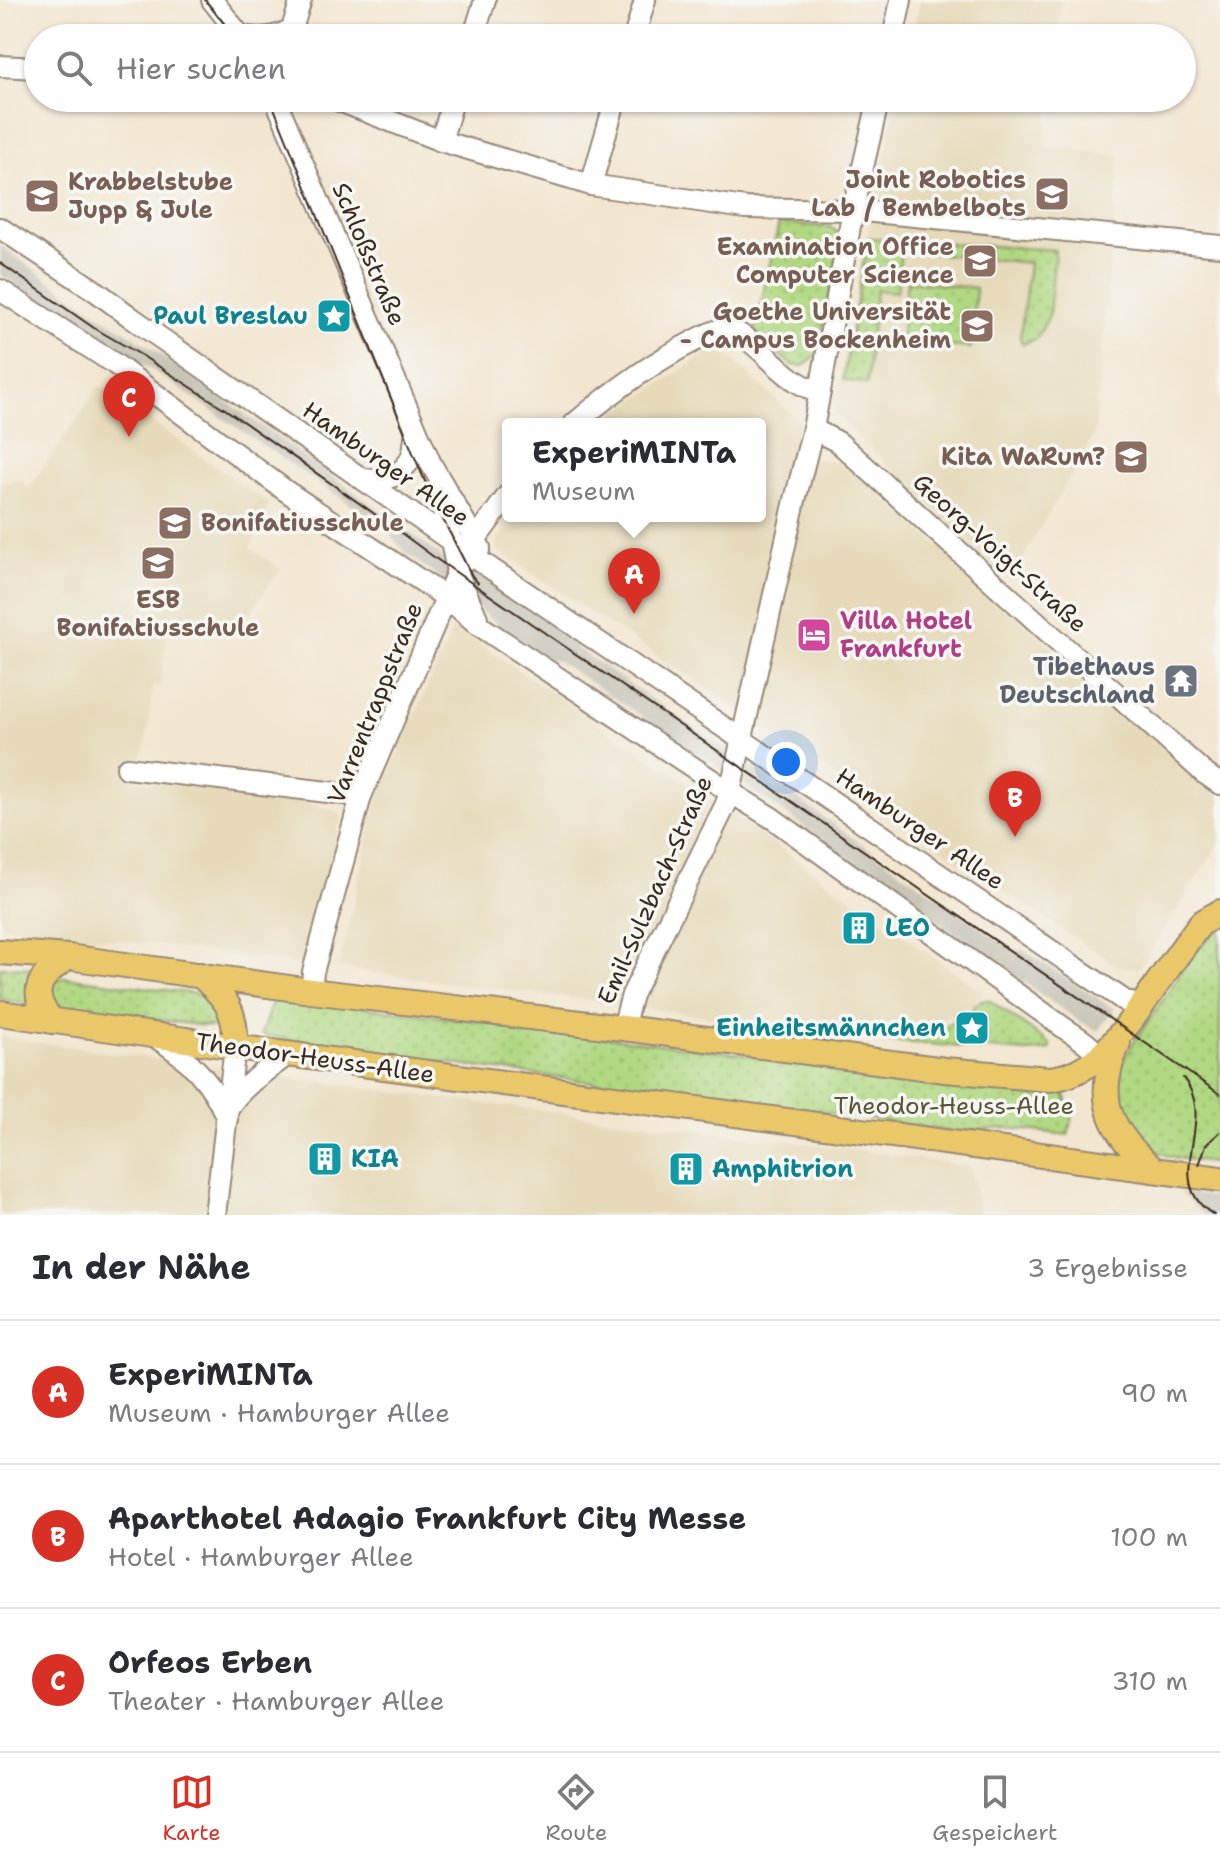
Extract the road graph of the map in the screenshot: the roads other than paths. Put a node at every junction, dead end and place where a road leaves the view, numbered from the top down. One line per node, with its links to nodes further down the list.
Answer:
1 (212, 0): 6 (street)
2 (301, 0): 7 (street)
3 (485, 0): 8 (street)
4 (645, 0): 9 (street)
5 (901, 0): 10 (street)
6 (231, 24)
7 (294, 24)
8 (477, 24)
9 (638, 24)
10 (896, 24)
11 (0, 66): 12 (street)
12 (24, 67)
13 (281, 112): 27 (street, Schloßstraße)
14 (367, 112): 18 (street)
15 (450, 112): 18 (street)
16 (612, 112): 19 (street)
17 (876, 112): 20 (street, Emil-Sulzbach-Straße)
18 (441, 141): 19 (street)
19 (591, 185): 20 (street)
20 (853, 210): 22 (street); 24 (street, Emil-Sulzbach-Straße)
21 (0, 228): 29 (street, Hamburger Allee)
22 (1220, 246)
23 (0, 290): 35 (street)
24 (820, 392): 25 (street); 26 (street, Emil-Sulzbach-Straße)
25 (582, 418)
26 (813, 429): 37 (street, Emil-Sulzbach-Straße); 39 (street, Georg-Voigt-Straße)
27 (416, 430): 28 (street, Schloßstraße); 29 (street)
28 (431, 464): 31 (street, Schloßstraße); 32 (street, Schloßstraße)
29 (363, 479): 31 (street, Hamburger Allee)
30 (502, 503): 32 (street, Varrentrappstraße)
31 (451, 540): 32 (street, Hamburger Allee); 33 (street, Schloßstraße)
32 (471, 546): 33 (street, Varrentrappstraße); 34 (street, Schloßstraße)
33 (457, 572): 35 (street, Varrentrappstraße); 36 (street, Schloßstraße)
34 (506, 579): 37 (street, Hamburger Allee)
35 (447, 598): 36 (street); 41 (street, Varrentrappstraße)
36 (480, 626): 40 (street)
37 (742, 739): 40 (street, Emil-Sulzbach-Straße); 48 (street, Hamburger Allee)
38 (127, 768): 41 (street)
39 (1220, 784)
40 (730, 792): 51 (street, Emil-Sulzbach-Straße); 55 (street)
41 (361, 796): 47 (street, Varrentrappstraße)
42 (1220, 893): 43 (main road)
43 (1210, 917): 48 (main road)
44 (0, 952): 45 (main road)
45 (68, 957): 46 (main road); 50 (main road)
46 (200, 975): 47 (main road); 53 (main road)
47 (311, 991): 51 (main road)
48 (1142, 1005): 55 (main road)
49 (0, 1013): 50 (main road, Theodor-Heuss-Allee)
50 (52, 1021): 52 (main road, Theodor-Heuss-Allee)
51 (623, 1028): 55 (main road)
52 (153, 1036): 53 (main road, Theodor-Heuss-Allee); 56 (street)
53 (235, 1047): 54 (main road, Theodor-Heuss-Allee); 56 (street)
54 (289, 1054): 56 (street); 57 (main road, Theodor-Heuss-Allee)
55 (1098, 1064): 57 (main road)
56 (228, 1114): 59 (street)
57 (1154, 1170): 58 (main road, Theodor-Heuss-Allee)
58 (1220, 1179)
59 (215, 1215)

